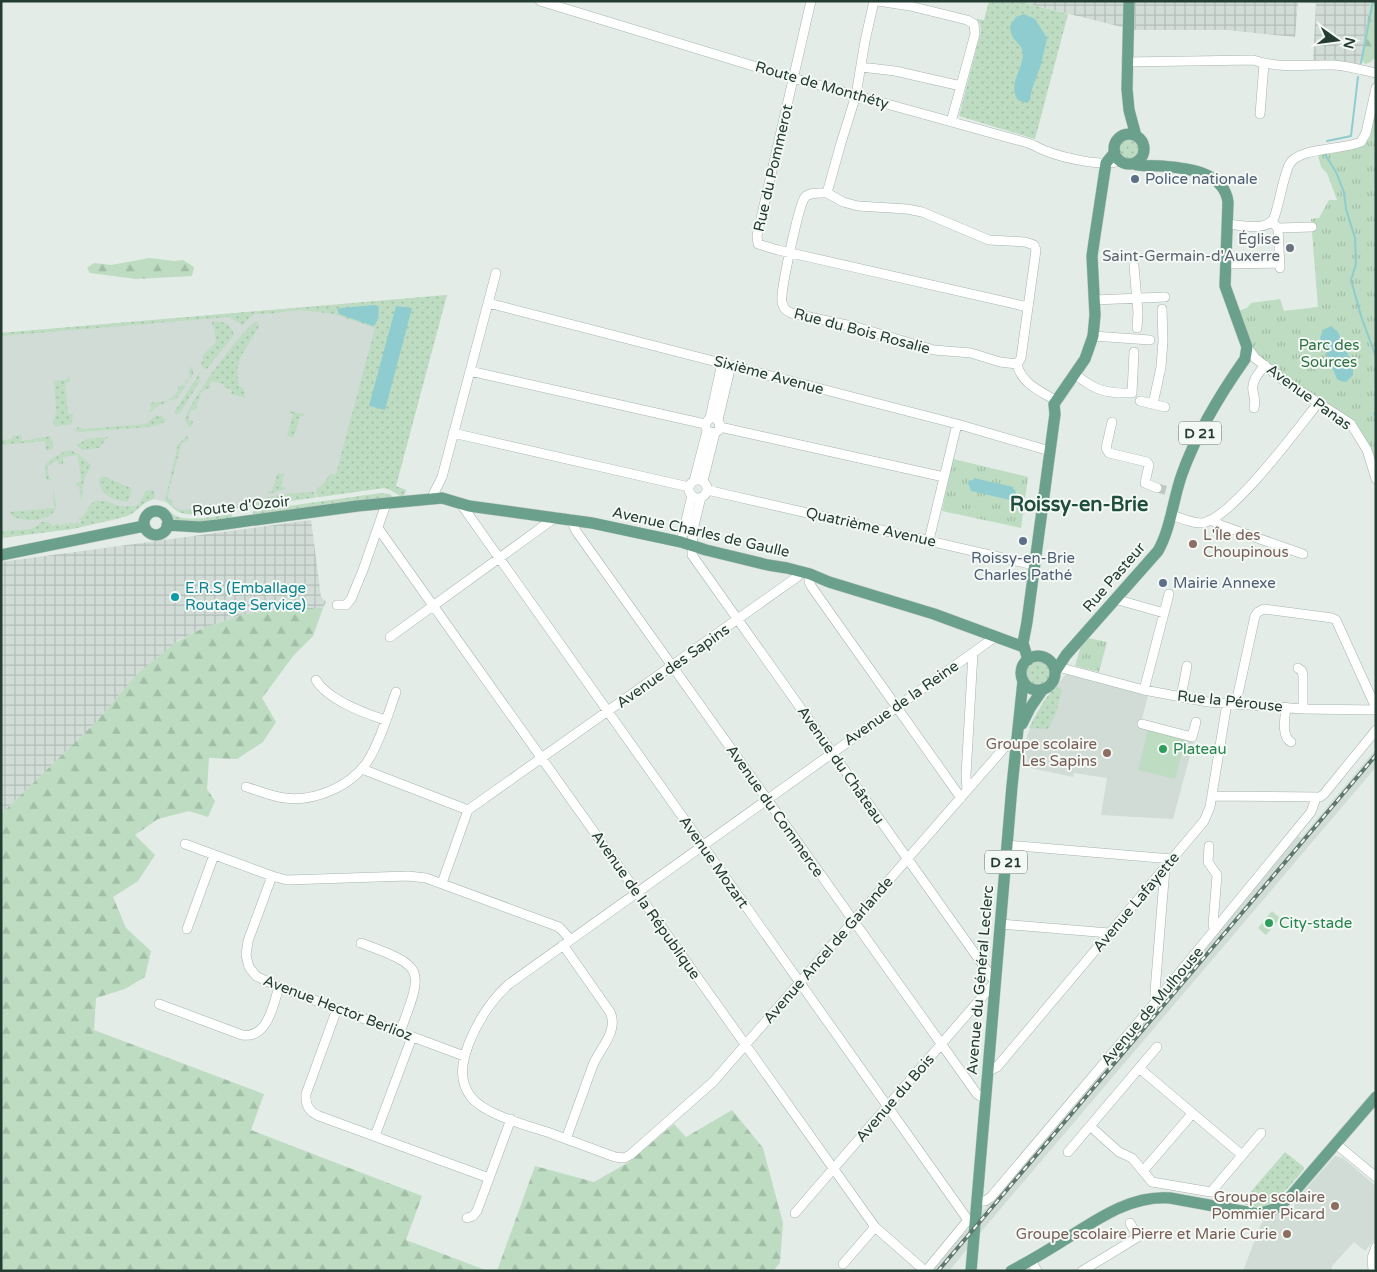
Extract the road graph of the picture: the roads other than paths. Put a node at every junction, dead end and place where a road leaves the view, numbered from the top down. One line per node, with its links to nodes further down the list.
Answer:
1 (540, 1): 9 (street, Route de Monthéty)
2 (811, 1): 9 (street, Rue du Pommerot)
3 (876, 1): 7 (street); 10 (street)
4 (1129, 1): 5 (main road)
5 (1126, 62): 6 (street); 15 (main road)
6 (1264, 64): 8 (street); 13 (street)
7 (860, 67): 10 (street); 12 (street)
8 (1376, 73)
9 (793, 78): 12 (street, Route de Monthéty); 25 (street, Rue du Pommerot)
10 (961, 86): 14 (street)
11 (1376, 88): 23 (street)
12 (856, 95): 14 (street, Route de Monthéty); 21 (street)
13 (1260, 114)
14 (951, 122): 18 (street, Route de Monthéty)
15 (1131, 136): 16 (main road); 17 (main road)
16 (1144, 153): 19 (main road); 20 (main road, Rue Pasteur / D 21)
17 (1117, 156): 18 (main road); 19 (main road)
18 (1106, 163): 31 (main road)
19 (1134, 164): 20 (main road, Rue Pasteur / D 21)
20 (1164, 166): 22 (main road, Rue Pasteur / D 21)
21 (827, 193): 25 (street, Rue du Bois Rosalie); 33 (street)
22 (1228, 224): 23 (street); 26 (main road, Rue Pasteur / D 21)
23 (1275, 225): 24 (street); 26 (street)
24 (1312, 227)
25 (790, 253): 33 (street); 41 (street, Rue du Bois Rosalie)
26 (1226, 264): 39 (main road, Rue Pasteur / D 21)
27 (1134, 266): 30 (street)
28 (496, 273): 32 (street)
29 (1165, 296): 30 (street)
30 (1137, 298): 31 (street); 35 (street)
31 (1094, 300): 36 (main road)
32 (488, 303): 40 (street, Sixième Avenue); 43 (street)
33 (1028, 307): 41 (street)
34 (1162, 309): 37 (street)
35 (1137, 328)
36 (1093, 336): 37 (street); 44 (main road)
37 (1157, 341): 48 (street)
38 (1134, 352): 44 (street)
39 (1250, 358): 42 (street, Avenue Panas); 65 (main road, Rue Pasteur / D 21)
40 (726, 364): 52 (street, Sixième Avenue); 53 (street)
41 (1017, 364): 45 (street)
42 (1265, 366): 47 (street, Avenue Panas); 50 (street)
43 (470, 371): 53 (street); 54 (street)
44 (1075, 374): 45 (main road)
45 (1055, 400): 55 (main road)
46 (1140, 401): 48 (street)
47 (1318, 402): 58 (street, Avenue Panas); 68 (street)
48 (1153, 404): 49 (street)
49 (1165, 407)
50 (1254, 408)
51 (1112, 422): 59 (street)
52 (956, 424): 55 (street, Sixième Avenue); 57 (street)
53 (713, 425): 57 (street); 60 (street)
54 (453, 433): 56 (street); 60 (street, Quatrième Avenue)
55 (1050, 451): 77 (main road)
56 (442, 476): 61 (street); 62 (street)
57 (944, 477): 72 (street)
58 (1376, 479)
59 (1157, 488)
60 (698, 489): 72 (street, Quatrième Avenue); 73 (street)
61 (431, 499): 62 (main road, Avenue Charles de Gaulle); 63 (main road, Avenue Charles de Gaulle)
62 (448, 499): 64 (main road, Avenue Charles de Gaulle)
63 (386, 504): 69 (main road, Route d'Ozoir); 71 (street)
64 (461, 504): 66 (main road, Avenue Charles de Gaulle); 76 (street, Avenue Mozart)
65 (1170, 514): 68 (street); 80 (main road, Rue Pasteur / D 21)
66 (556, 517): 67 (main road, Avenue Charles de Gaulle); 76 (street)
67 (571, 519): 73 (main road, Avenue Charles de Gaulle); 92 (street, Avenue du Commerce)
68 (1210, 520): 74 (street)
69 (167, 525): 70 (main road); 70 (main road)
70 (144, 526): 75 (main road)
71 (378, 528): 81 (street); 82 (street, Avenue de la République)
72 (930, 540): 77 (street, Quatrième Avenue)
73 (686, 543): 78 (main road, Avenue Charles de Gaulle); 84 (street, Avenue du Château)
74 (1303, 554)
75 (1, 555)
76 (499, 559): 82 (street); 107 (street, Avenue Mozart)
77 (1034, 565): 85 (main road)
78 (806, 573): 84 (street, Avenue des Sapins); 87 (main road, Avenue Charles de Gaulle); 103 (street)
79 (1169, 594): 83 (street)
80 (1115, 599): 83 (street); 95 (main road, Rue Pasteur / D 21)
81 (337, 605)
82 (433, 606): 86 (street); 115 (street, Avenue de la République)
83 (1164, 613): 99 (street)
84 (737, 620): 92 (street, Avenue des Sapins); 114 (street, Avenue du Château)
85 (1026, 628): 87 (main road); 88 (main road)
86 (390, 637)
87 (998, 638): 88 (main road, Avenue Charles de Gaulle); 89 (street, Avenue de la Reine)
88 (1027, 645): 90 (main road); 91 (main road)
89 (973, 653): 103 (street, Avenue de la Reine); 118 (street)
90 (1040, 656): 91 (main road); 95 (main road)
91 (1028, 660): 97 (main road)
92 (672, 666): 107 (street, Avenue des Sapins); 122 (street, Avenue du Commerce)
93 (1187, 666): 101 (street)
94 (1298, 668): 105 (street)
95 (1057, 669): 98 (main road); 99 (street, Rue la Pérouse)
96 (316, 680): 108 (street)
97 (1023, 681): 98 (main road); 112 (main road, Avenue du Général Leclerc / D 21)
98 (1043, 689): 112 (main road, Avenue du Général Leclerc / D 21)
99 (1144, 690): 101 (street, Rue la Pérouse)
100 (396, 692): 108 (street)
101 (1181, 697): 102 (street, Rue la Pérouse)
102 (1231, 703): 104 (street, Rue la Pérouse); 106 (street, Avenue Lafayette); 119 (street, Avenue Lafayette)
103 (897, 706): 114 (street, Avenue de la Reine); 121 (street)
104 (1286, 707): 105 (street, Rue la Pérouse); 113 (street)
105 (1303, 708): 106 (street, Rue la Pérouse)
106 (1376, 709)
107 (608, 712): 115 (street, Avenue des Sapins); 126 (street, Avenue Mozart)
108 (385, 720): 116 (street)
109 (1196, 722): 110 (street)
110 (1142, 724)
111 (1376, 730): 120 (street, Avenue de Mulhouse)
112 (1016, 742): 118 (street, Avenue Ancel de Garlande); 125 (main road, Avenue du Général Leclerc / D 21)
113 (1291, 742)
114 (833, 752): 122 (street, Avenue de la Reine); 130 (street, Avenue du Château)
115 (542, 758): 123 (street, Avenue des Sapins); 134 (street, Avenue de la République)
116 (362, 769): 117 (street); 123 (street)
117 (246, 786)
118 (967, 790): 121 (street, Avenue Ancel de Garlande)
119 (1212, 796): 120 (street); 129 (street, Avenue Lafayette)
120 (1320, 796): 138 (street, Avenue de Mulhouse)
121 (960, 798): 130 (street, Avenue Ancel de Garlande)
122 (767, 799): 126 (street, Avenue de la Reine); 135 (street, Avenue du Commerce)
123 (468, 810): 133 (street)
124 (185, 844): 128 (street)
125 (1007, 845): 129 (street); 136 (main road, Avenue du Général Leclerc / D 21)
126 (702, 846): 134 (street, Avenue de la Reine); 142 (street, Avenue Mozart)
127 (1209, 846): 138 (street)
128 (214, 855): 132 (street); 137 (street)
129 (1172, 859): 131 (street, Avenue Lafayette)
130 (907, 860): 135 (street, Avenue Ancel de Garlande); 143 (street, Avenue du Château)
131 (1165, 868): 139 (street, Avenue Lafayette); 145 (street)
132 (272, 876): 133 (street); 144 (street, Avenue Hector Berlioz)
133 (442, 883): 140 (street)
134 (637, 892): 140 (street, Avenue de la Reine); 150 (street, Avenue de la République)
135 (853, 921): 142 (street, Avenue Ancel de Garlande); 151 (street, Avenue du Commerce)
136 (1000, 924): 139 (street); 143 (main road, Avenue du Général Leclerc / D 21)
137 (186, 929)
138 (1215, 930): 145 (street, Avenue de Mulhouse)
139 (1109, 933): 155 (street, Avenue Lafayette)
140 (566, 942): 153 (street, Avenue de la Reine); 164 (street)
141 (360, 943): 148 (street)
142 (800, 982): 150 (street, Avenue Ancel de Garlande); 158 (street, Avenue Mozart)
143 (995, 982): 151 (street, Avenue du Bois); 155 (main road, Avenue du Général Leclerc / D 21)
144 (279, 987): 146 (street); 147 (street, Avenue Hector Berlioz)
145 (1158, 999): 172 (street, Avenue de Mulhouse)
146 (159, 1004)
147 (337, 1009): 148 (street, Avenue Hector Berlioz); 163 (street)
148 (400, 1032): 149 (street, Avenue Hector Berlioz)
149 (412, 1037): 153 (street, Avenue Hector Berlioz); 163 (street)
150 (745, 1044): 164 (street, Avenue Ancel de Garlande); 168 (street, Avenue de la République)
151 (941, 1044): 157 (street, Avenue du Commerce); 158 (street, Avenue du Bois)
152 (1156, 1047): 154 (street)
153 (464, 1056): 160 (street)
154 (1139, 1068): 159 (street); 161 (street)
155 (987, 1072): 157 (main road, Avenue du Général Leclerc / D 21)
156 (1376, 1097): 165 (main road)
157 (985, 1099): 172 (main road, Avenue du Général Leclerc / D 21)
158 (887, 1106): 168 (street, Avenue du Bois); 175 (street, Avenue Mozart)
159 (1192, 1114): 167 (street); 169 (street)
160 (511, 1119): 164 (street); 171 (street)
161 (1090, 1126): 166 (street); 169 (street)
162 (1261, 1133): 167 (street)
163 (375, 1136): 171 (street)
164 (566, 1139)
165 (1340, 1139): 170 (street); 179 (main road)
166 (1068, 1152)
167 (1242, 1155): 169 (street)
168 (833, 1169): 173 (street, Avenue du Bois); 177 (street, Avenue de la République)
169 (1143, 1171)
170 (1376, 1177)
171 (489, 1178): 174 (street)
172 (976, 1201): 175 (main road, Avenue du Général Leclerc / D 21)
173 (795, 1213)
174 (467, 1218)
175 (972, 1220): 181 (street); 182 (main road, D 21)
176 (1130, 1223): 185 (street)
177 (875, 1227): 180 (street); 181 (street, Avenue de la République)
178 (1376, 1247): 186 (street)
179 (1031, 1260): 183 (main road); 184 (street)
180 (843, 1264)
181 (926, 1271)
182 (971, 1271)
183 (1011, 1271)
184 (1037, 1271)
185 (1082, 1271)
186 (1373, 1271)

